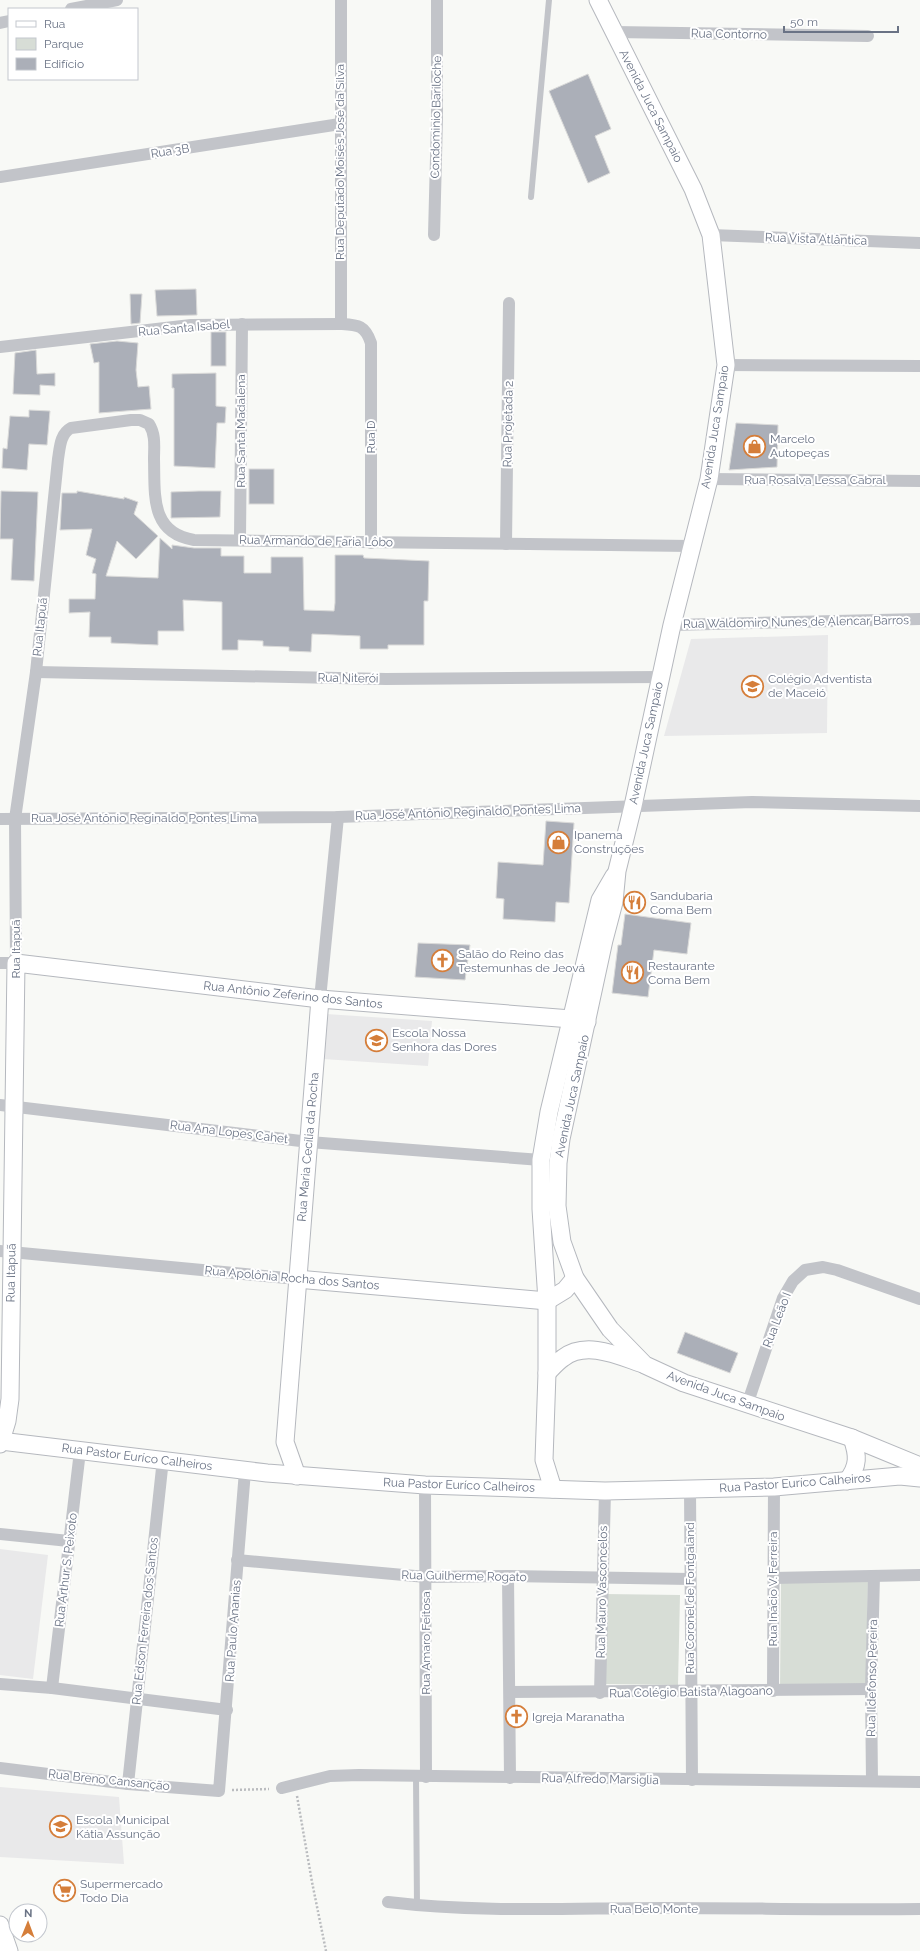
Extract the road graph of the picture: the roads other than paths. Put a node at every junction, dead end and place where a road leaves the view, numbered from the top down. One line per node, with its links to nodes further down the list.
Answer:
1 (118, 0): 6 (street)
2 (341, 0): 9 (street, Rua Deputado Moisés José da Silva)
3 (437, 0): 12 (street, Condominio Bariloche)
4 (549, 0): 11 (lane)
5 (598, 0): 7 (main road, Avenida Juca Sampaio)
6 (76, 8)
7 (614, 32): 8 (street, Rua Contorno); 13 (main road, Avenida Juca Sampaio)
8 (868, 36)
9 (340, 124): 10 (street, Rua 3B); 17 (street, Rua Deputado Moisés José da Silva)
10 (0, 177)
11 (531, 197)
12 (434, 235)
13 (711, 235): 14 (street, Rua Vista Atlântica); 20 (main road, Avenida Juca Sampaio)
14 (920, 243)
15 (509, 303): 27 (street, Rua Projetada 2)
16 (242, 324): 17 (street, Rua Santa Isabel); 19 (street, Rua Santa Isabel); 25 (street, Rua Santa Madalena)
17 (341, 324): 18 (street, Rua Santa Isabel)
18 (367, 332): 26 (street, Rua D)
19 (0, 347)
20 (726, 365): 21 (street); 23 (main road, Avenida Juca Sampaio)
21 (920, 366)
22 (58, 459): 25 (street, Rua Armando de Faria Lôbo); 31 (street, Rua Itapuã)
23 (709, 479): 24 (street, Rua Rosalva Lessa Cabral); 28 (main road, Avenida Juca Sampaio)
24 (920, 480)
25 (240, 539): 26 (street, Rua Armando de Faria Lôbo)
26 (372, 543): 27 (street, Rua Armando de Faria Lôbo)
27 (506, 544): 28 (street, Rua Armando de Faria Lôbo)
28 (691, 546): 30 (main road, Avenida Juca Sampaio)
29 (920, 619): 30 (street, Rua Waldomiro Nunes de Alencar Barros)
30 (672, 625): 32 (main road, Avenida Juca Sampaio)
31 (36, 672): 32 (street, Rua Niterói); 37 (street, Rua Itapuã)
32 (660, 677): 33 (main road, Avenida Juca Sampaio)
33 (633, 806): 34 (street, Rua José Antônio Reginaldo Pontes Lima); 35 (street, Rua José Antônio Reginaldo Pontes Lima); 40 (main road, Avenida Juca Sampaio)
34 (920, 806)
35 (338, 817): 37 (street, Rua José Antônio Reginaldo Pontes Lima); 39 (street, Rua Maria Cecília da Rocha)
36 (0, 818): 37 (street, Rua José Antônio Reginaldo Pontes Lima)
37 (15, 819): 38 (street, Rua Itapuã)
38 (8, 963): 39 (main road, Rua Antônio Zeferino dos Santos); 41 (main road, Rua Itapuã)
39 (320, 999): 40 (main road, Rua Antônio Zeferino dos Santos); 42 (main road, Rua Maria Cecília da Rocha)
40 (579, 1021): 43 (main road, Avenida Juca Sampaio); 45 (main road, Avenida Juca Sampaio)
41 (7, 1106): 42 (street, Rua Ana Lopes Cahet); 44 (main road, Rua Itapuã)
42 (309, 1142): 43 (street, Rua Ana Lopes Cahet); 46 (main road, Rua Maria Cecília da Rocha)
43 (541, 1160): 48 (main road, Avenida Juca Sampaio)
44 (5, 1251): 46 (street, Rua Apolônia Rocha dos Santos); 53 (main road, Rua Itapuã)
45 (575, 1278): 48 (main road); 49 (main road, Avenida Juca Sampaio)
46 (298, 1279): 48 (main road, Rua Apolônia Rocha dos Santos); 54 (main road, Rua Maria Cecília da Rocha)
47 (920, 1299): 51 (street, Rua Leão I)
48 (547, 1301): 50 (main road, Avenida Juca Sampaio)
49 (645, 1365): 50 (main road); 51 (main road, Avenida Juca Sampaio)
50 (547, 1373): 57 (main road, Avenida Juca Sampaio)
51 (747, 1405): 52 (main road, Avenida Juca Sampaio)
52 (852, 1438): 58 (main road, Avenida Juca Sampaio); 63 (main road)
53 (0, 1442): 55 (main road, Rua Pastor Euríco Calheiros)
54 (285, 1442): 60 (main road); 61 (main road, Rua Maria Cecília da Rocha)
55 (80, 1451): 56 (main road, Rua Pastor Euríco Calheiros); 71 (street, Rua Arthur S. Peixoto)
56 (163, 1460): 59 (main road, Rua Pastor Euríco Calheiros); 87 (street, Rua Edson Ferreira dos Santos)
57 (544, 1460): 66 (main road); 67 (main road, Avenida Juca Sampaio)
58 (920, 1466)
59 (245, 1471): 60 (main road, Rua Pastor Euríco Calheiros); 72 (street, Rua Paulo Ananias)
60 (267, 1473): 61 (main road, Rua Pastor Euríco Calheiros)
61 (296, 1476): 64 (main road, Rua Pastor Euríco Calheiros)
62 (920, 1478): 63 (main road, Rua Pastor Euríco Calheiros)
63 (847, 1481): 65 (main road, Rua Pastor Euríco Calheiros)
64 (425, 1485): 66 (main road, Rua Pastor Euríco Calheiros); 76 (street, Rua Amaro Feitosa)
65 (774, 1487): 68 (main road, Rua Pastor Euríco Calheiros); 78 (street, Rua Inácio V. Ferreira)
66 (529, 1489): 67 (main road, Rua Pastor Euríco Calheiros)
67 (553, 1489): 69 (main road, Rua Pastor Euríco Calheiros)
68 (690, 1489): 69 (main road, Rua Pastor Euríco Calheiros); 79 (street, Rua Coronel de Fontgaland)
69 (605, 1491): 77 (street, Rua Mauro Vasconcelos)
70 (0, 1534): 71 (street)
71 (69, 1541): 81 (street, Rua Arthur S. Peixoto)
72 (238, 1560): 76 (street, Rua Guilherme Rogato); 88 (street, Rua Paulo Ananias)
73 (920, 1575): 75 (street)
74 (508, 1576): 76 (street, Rua Guilherme Rogato); 77 (street, Rua Guilherme Rogato); 85 (street)
75 (874, 1576): 78 (street); 82 (street, Rua Ildefonso Pereira)
76 (426, 1577): 90 (street, Rua Amaro Feitosa)
77 (603, 1578): 79 (street, Rua Guilherme Rogato); 86 (street, Rua Mauro Vasconcelos)
78 (773, 1578): 84 (street, Rua Inácio V. Ferreira)
79 (690, 1579): 83 (street, Rua Coronel de Fontgaland)
80 (0, 1684): 81 (street)
81 (52, 1688): 87 (street)
82 (871, 1689): 84 (street, Rua Colégio Batista Alagoano); 93 (street, Rua Ildefonso Pereira)
83 (691, 1691): 84 (street, Rua Colégio Batista Alagoano); 86 (street, Rua Colégio Batista Alagoano); 92 (street, Rua Coronel de Fontgaland)
84 (773, 1691)
85 (510, 1692): 86 (street, Rua Colégio Batista Alagoano); 91 (street)
86 (600, 1693)
87 (136, 1699): 88 (street); 95 (street, Rua Edson Ferreira dos Santos)
88 (227, 1710): 97 (street, Rua Paulo Ananias)
89 (0, 1768): 95 (street, Rua Breno Cansanção)
90 (421, 1777): 91 (street, Rua Alfredo Marsiglia); 96 (street, Rua Alfredo Marsiglia); 99 (lane)
91 (510, 1778): 92 (street, Rua Alfredo Marsiglia)
92 (692, 1780): 93 (street, Rua Alfredo Marsiglia)
93 (872, 1781): 94 (street, Rua Alfredo Marsiglia)
94 (920, 1782)
95 (128, 1784): 97 (street, Rua Breno Cansanção)
96 (282, 1788)
97 (219, 1791)
98 (388, 1902): 99 (street, Rua Belo Monte)
99 (417, 1906): 100 (street, Rua Belo Monte)
100 (920, 1909)
101 (0, 1925): 102 (main road)
102 (9, 1951)

